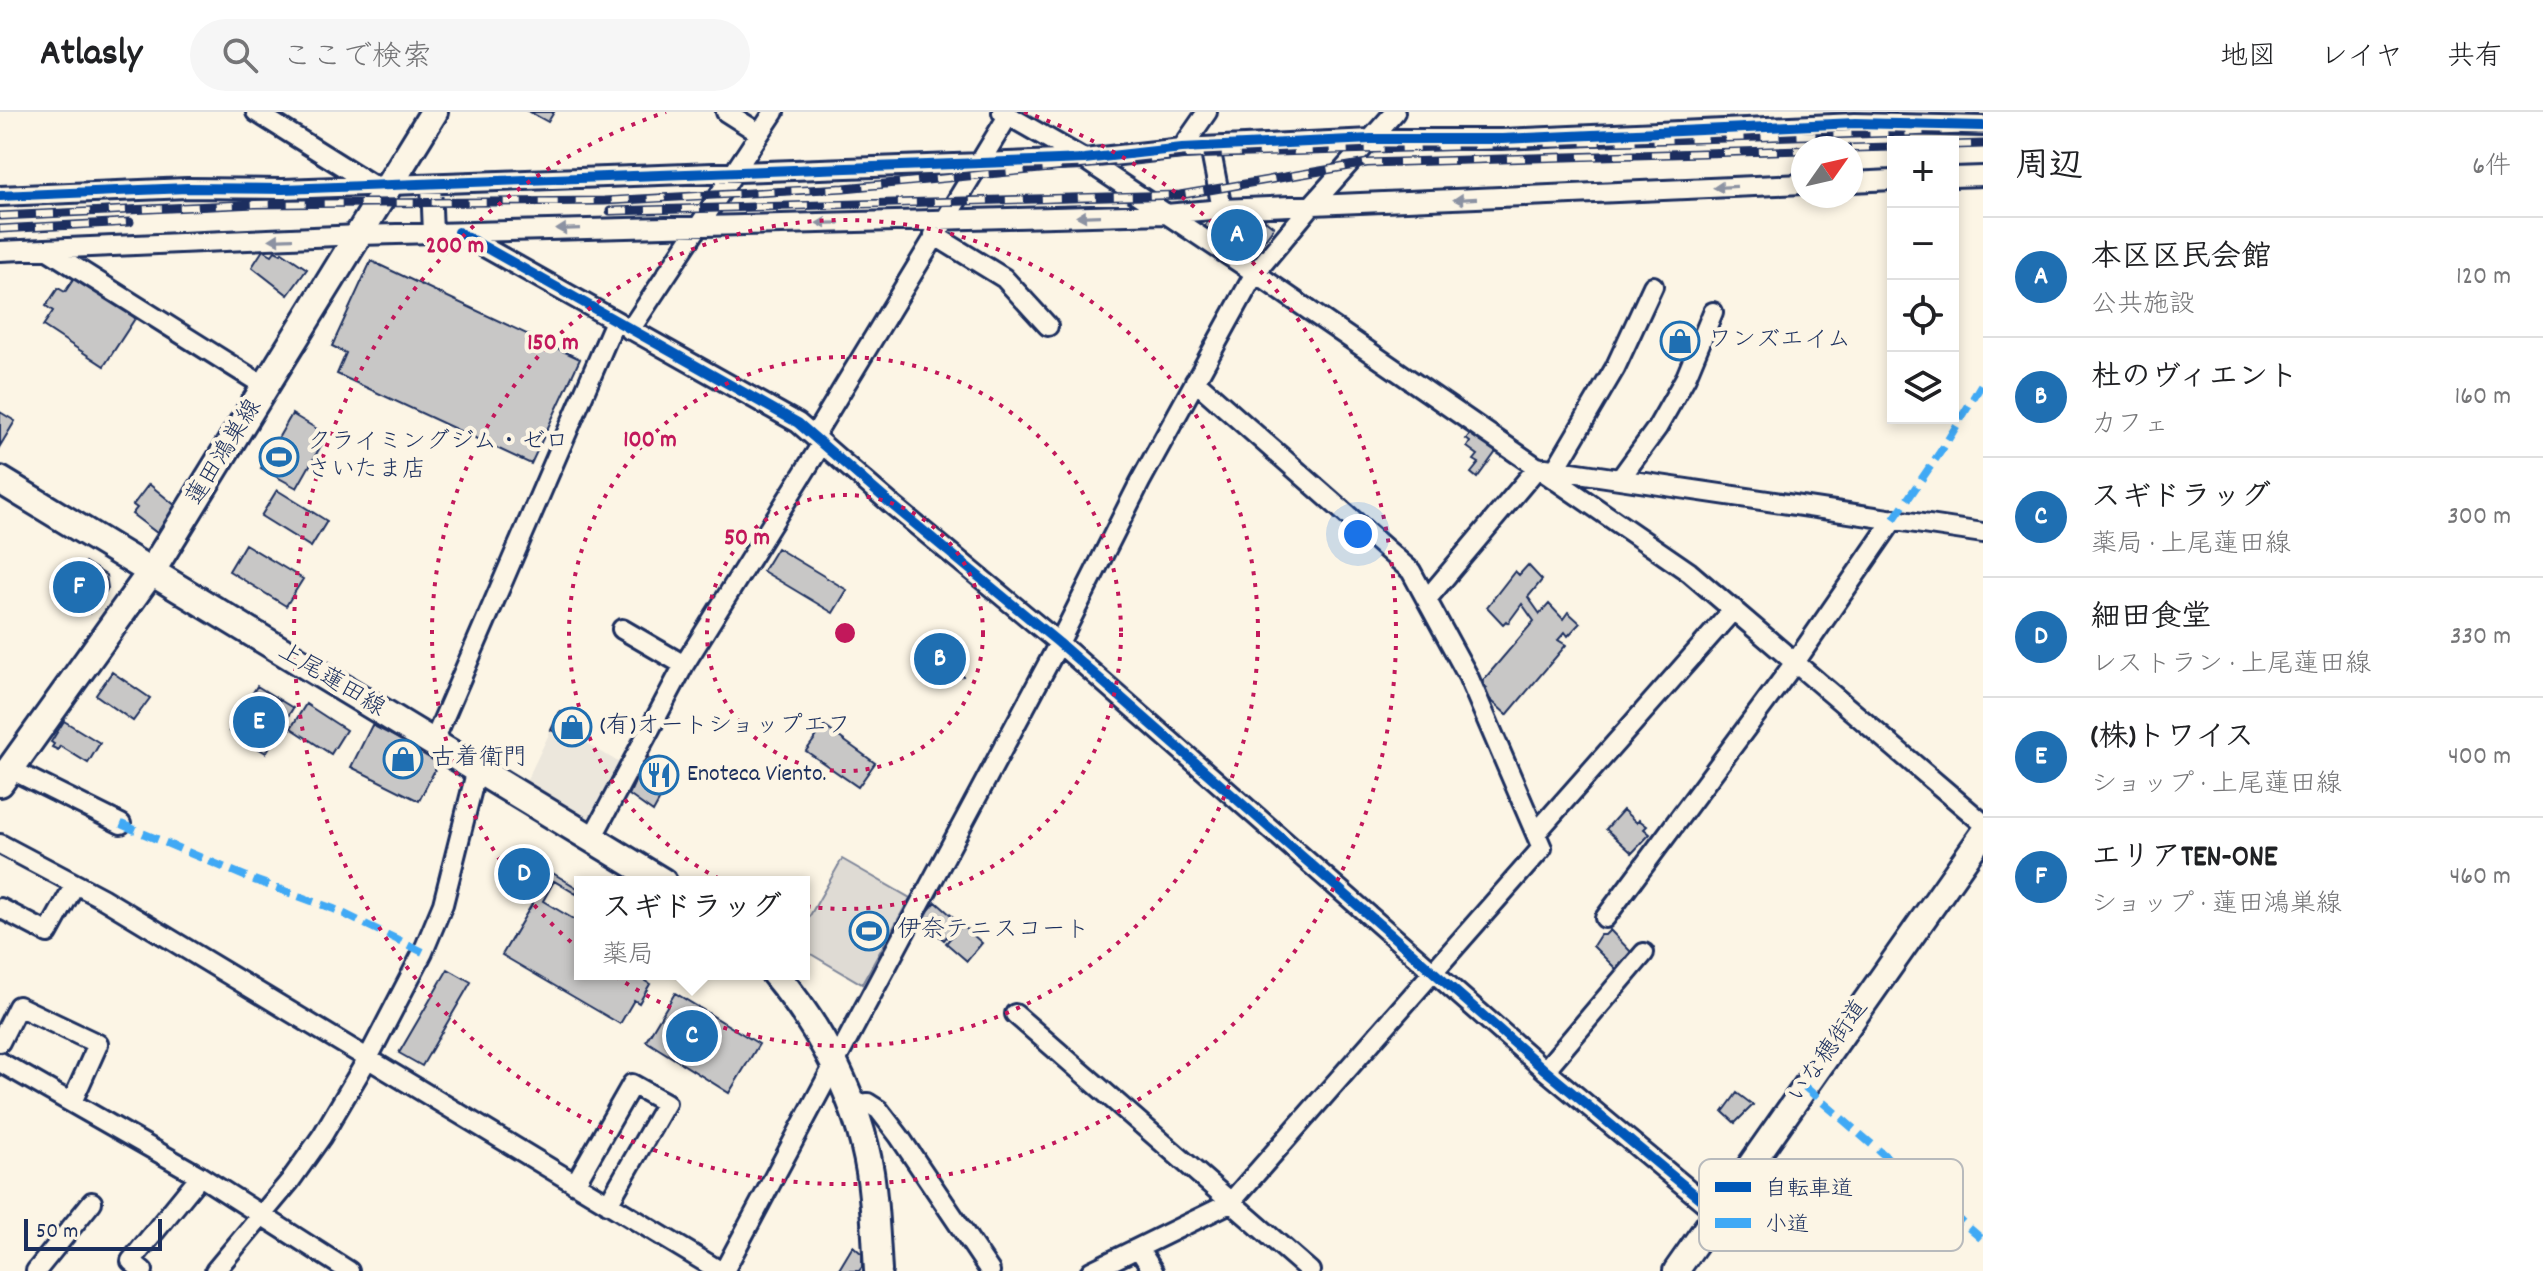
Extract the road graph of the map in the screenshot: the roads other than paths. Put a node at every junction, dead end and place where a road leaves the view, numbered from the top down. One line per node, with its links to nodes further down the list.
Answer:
1 (256, 112): 21 (street)
2 (434, 112): 21 (main road, 蓮田鴻巣線)
3 (726, 112): 9 (street)
4 (774, 112): 9 (street)
5 (1207, 112): 12 (street)
6 (1395, 112): 10 (street)
7 (1005, 114): 13 (street); 14 (street)
8 (1983, 126): 10 (street)
9 (759, 133): 15 (street)
10 (1371, 139): 11 (street); 24 (street)
11 (1210, 147): 12 (street); 25 (street)
12 (1182, 148): 13 (street)
13 (1084, 159): 14 (street); 26 (street)
14 (981, 163): 15 (street); 28 (street)
15 (733, 172): 20 (street); 27 (street)
16 (1983, 176): 17 (street)
17 (1959, 177)
18 (1887, 180): 19 (street)
19 (1863, 181)
20 (431, 184): 21 (street); 30 (street)
21 (382, 185): 23 (street); 31 (main road, 蓮田鴻巣線)
22 (1791, 185): 24 (street, one-way to 24)
23 (0, 196)
24 (1311, 206): 25 (street); 34 (street)
25 (1222, 209): 26 (street)
26 (1166, 214): 28 (street, one-way to 28); 34 (street)
27 (698, 225): 28 (street, one-way to 27); 29 (street, one-way to 29); 37 (street)
28 (938, 228): 38 (street); 41 (street)
29 (458, 232): 30 (street); 37 (street)
30 (433, 233): 31 (street)
31 (359, 235): 32 (street, one-way to 32); 40 (main road, 蓮田鴻巣線)
32 (46, 249): 33 (street); 40 (street)
33 (0, 251)
34 (1255, 273): 39 (street); 42 (street)
35 (1653, 286): 42 (street)
36 (1713, 312): 43 (street)
37 (622, 326): 41 (street); 54 (street)
38 (1048, 326)
39 (1195, 381): 48 (street); 51 (street)
40 (266, 387): 47 (main road, 蓮田鴻巣線)
41 (818, 440): 51 (street); 53 (street)
42 (1547, 469): 43 (street); 48 (street); 49 (street)
43 (1620, 479): 45 (street)
44 (1, 484): 47 (main road, 上尾蓮田線)
45 (1894, 519): 46 (street); 52 (street)
46 (1983, 533)
47 (151, 572): 54 (main road, 上尾蓮田線); 56 (main road, 蓮田鴻巣線)
48 (1427, 599): 59 (street)
49 (1734, 609): 52 (street); 59 (street)
50 (622, 629): 53 (street)
51 (1059, 643): 68 (street); 74 (street)
52 (1796, 661): 57 (street); 66 (street)
53 (684, 665): 61 (street)
54 (433, 743): 55 (main road, 上尾蓮田線)
55 (477, 769): 61 (main road, 上尾蓮田線); 72 (street)
56 (5, 776): 58 (street)
57 (1983, 823)
58 (121, 824)
59 (1536, 833): 68 (street)
60 (1983, 834): 78 (street, いな穂街道)
61 (592, 838): 63 (main road, 上尾蓮田線)
62 (0, 844): 64 (street)
63 (653, 876)
64 (74, 886): 65 (street); 72 (street)
65 (0, 908)
66 (1605, 918)
67 (1644, 953): 75 (street)
68 (1434, 972): 75 (street); 83 (street)
69 (779, 980): 74 (main road)
70 (1015, 1014): 83 (street)
71 (0, 1042): 76 (street)
72 (368, 1058): 80 (street); 85 (street)
73 (0, 1062): 76 (street)
74 (834, 1062): 77 (main road); 92 (street)
75 (1545, 1070): 81 (street)
76 (72, 1102): 79 (street)
77 (852, 1105): 93 (main road); 94 (street)
78 (1755, 1159)
79 (200, 1176): 85 (street); 89 (street)
80 (575, 1184): 84 (street); 84 (street)
81 (1699, 1198)
82 (92, 1202): 88 (street)
83 (1230, 1203): 87 (street); 97 (street)
84 (608, 1204): 92 (street)
85 (259, 1215): 90 (street); 91 (street)
86 (1699, 1238): 98 (street, いな穂街道)
87 (1139, 1249): 95 (street); 96 (street)
88 (36, 1271)
89 (143, 1271)
90 (215, 1271)
91 (349, 1271)
92 (722, 1271)
93 (878, 1271)
94 (990, 1271)
95 (1091, 1271)
96 (1153, 1271)
97 (1310, 1271)
98 (1676, 1271)

